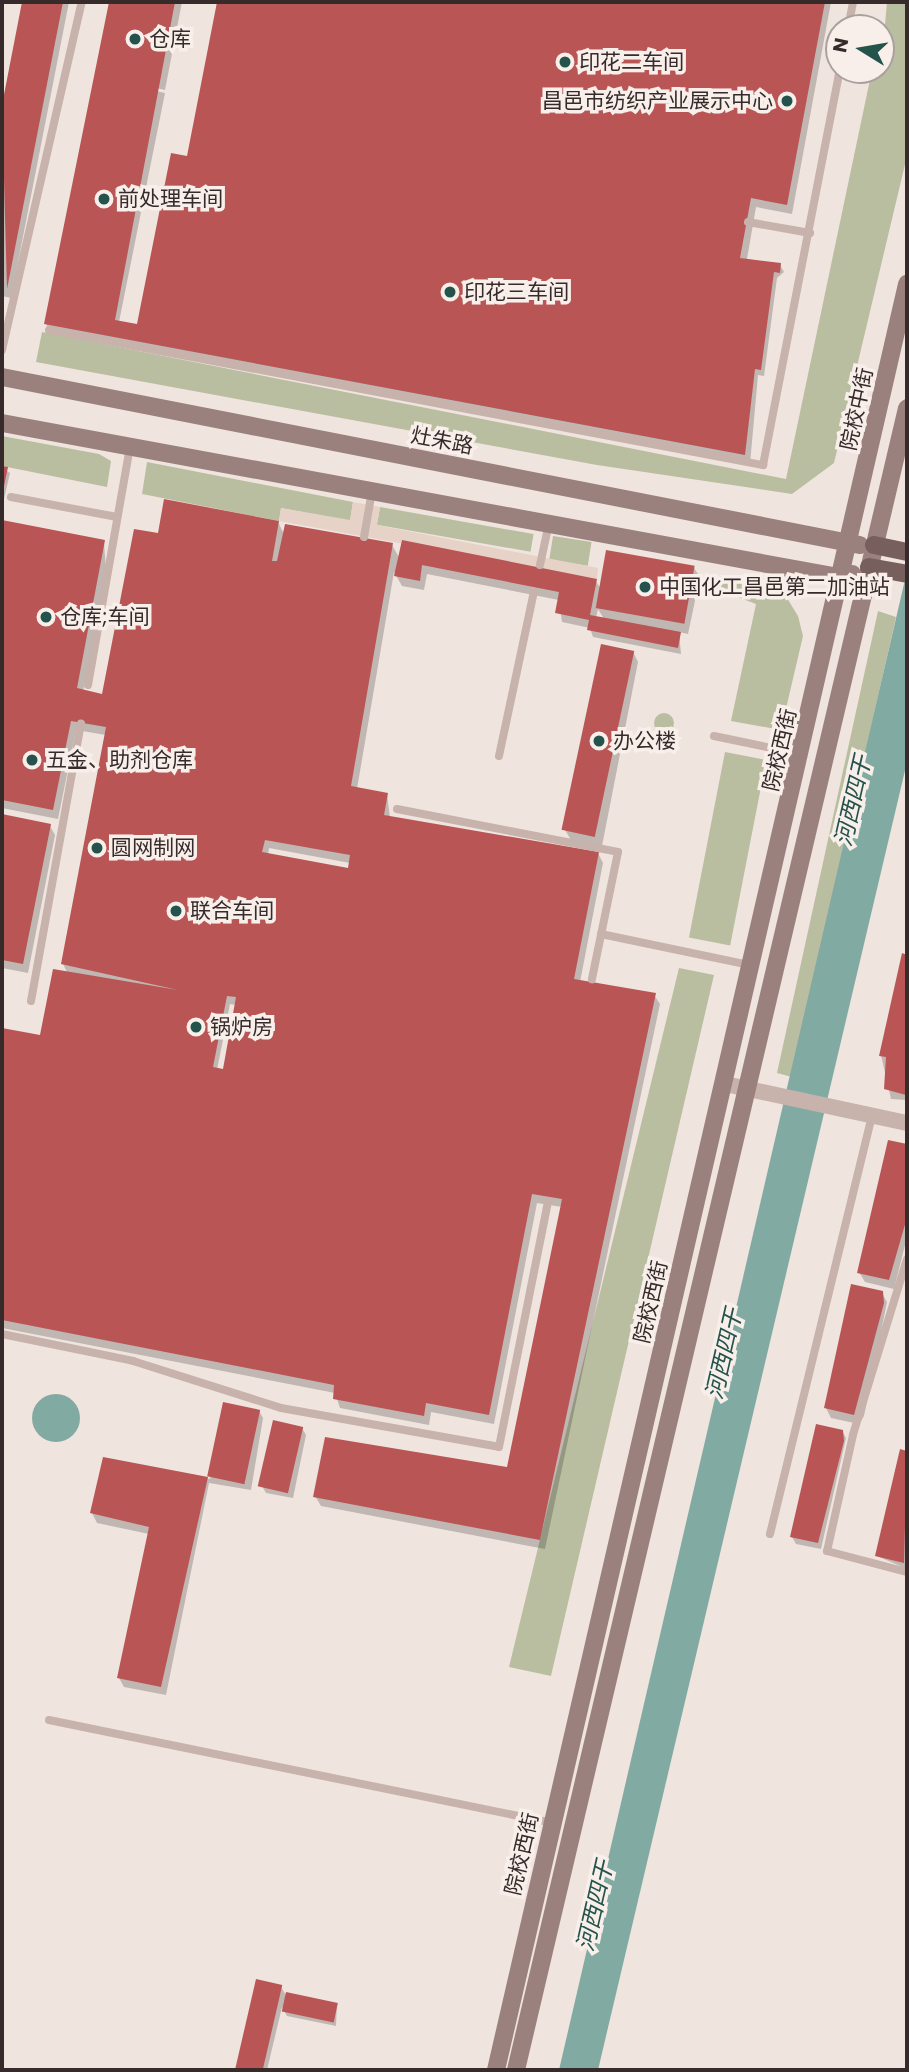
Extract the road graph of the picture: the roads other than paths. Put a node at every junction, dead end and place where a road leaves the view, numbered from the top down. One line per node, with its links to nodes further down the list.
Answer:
1 (82, 2): 7 (lane)
2 (837, 84): 4 (lane)
3 (748, 222): 4 (lane)
4 (810, 233): 6 (lane)
5 (907, 284): 17 (main road, 院校中街)
6 (49, 330)
7 (2, 350)
8 (2, 377): 17 (main road, 灶朱路)
9 (907, 408): 18 (main road)
10 (2, 423): 11 (main road)
11 (130, 447): 12 (main road); 14 (lane)
12 (372, 491): 15 (main road); 16 (lane)
13 (11, 498): 14 (lane)
14 (117, 517): 25 (lane)
15 (549, 523): 20 (lane); 23 (main road)
16 (364, 537)
17 (851, 544): 18 (main road, 灶朱路); 23 (main road, 院校西街)
18 (874, 545): 19 (main road); 21 (main road)
19 (907, 552)
20 (540, 565)
21 (869, 567): 22 (main road); 23 (main road); 36 (main road, 院校西街)
22 (903, 573)
23 (843, 578): 28 (main road, 院校西街)
24 (534, 592): 29 (lane)
25 (88, 685)
26 (81, 723): 34 (lane)
27 (713, 736): 28 (lane)
28 (802, 754): 32 (main road, 院校西街)
29 (499, 756)
30 (397, 809): 31 (lane)
31 (601, 934): 32 (lane); 33 (lane)
32 (753, 965): 35 (main road, 院校西街)
33 (592, 979)
34 (31, 1001)
35 (725, 1084): 36 (street); 45 (main road, 院校西街)
36 (746, 1089): 37 (street); 47 (main road, 院校西街)
37 (872, 1116): 38 (street); 42 (lane)
38 (907, 1123)
39 (548, 1201): 41 (lane)
40 (907, 1259): 43 (lane)
41 (2, 1334)
42 (770, 1534)
43 (907, 1572)
44 (49, 1720): 45 (lane)
45 (553, 1824): 46 (main road, 院校西街)
46 (496, 2070)
47 (516, 2070)

